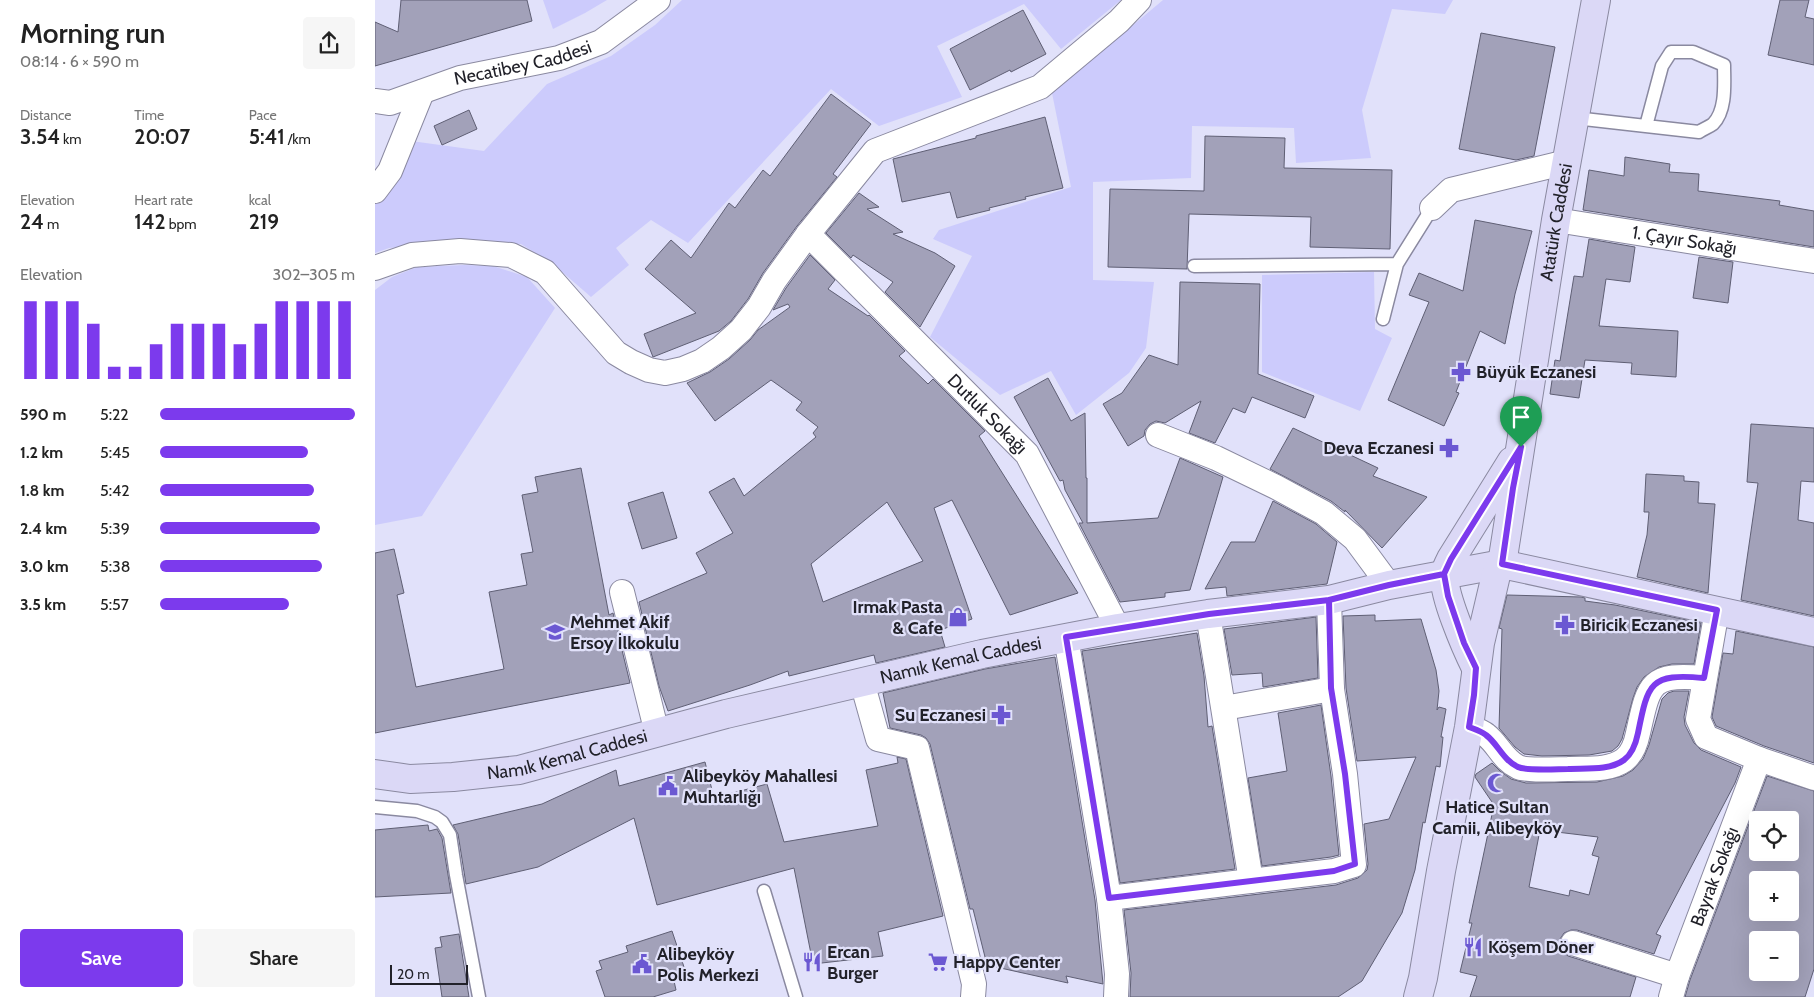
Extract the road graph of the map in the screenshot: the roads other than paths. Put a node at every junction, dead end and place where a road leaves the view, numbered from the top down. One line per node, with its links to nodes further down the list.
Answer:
1 (658, 0): 4 (street, Necatibey Caddesi)
2 (1139, 0): 12 (street)
3 (1596, 0): 6 (main road, Atatürk Caddesi)
4 (421, 92): 5 (street, Necatibey Caddesi); 9 (street)
5 (375, 100)
6 (1575, 118): 7 (lane); 8 (main road, Atatürk Caddesi)
7 (1646, 126): 7 (lane)
8 (1567, 162): 10 (street); 11 (main road, Atatürk Caddesi)
9 (375, 191)
10 (1432, 208): 14 (lane)
11 (1556, 220): 13 (street, 1. Çayır Sokağı); 19 (main road, Atatürk Caddesi)
12 (808, 234): 16 (street); 27 (street, Dutluk Sokağı)
13 (1814, 261)
14 (1397, 264): 15 (lane); 17 (lane)
15 (1194, 266)
16 (375, 268)
17 (1383, 319)
18 (1158, 435): 22 (street)
19 (1521, 447): 20 (main road, Atatürk Caddesi); 21 (main road, Atatürk Caddesi)
20 (1502, 564): 21 (main road, Namık Kemal Caddesi); 25 (main road, Namık Kemal Caddesi); 30 (main road, Atatürk Caddesi)
21 (1444, 574): 22 (main road, Namık Kemal Caddesi); 30 (main road, Atatürk Caddesi)
22 (1389, 585): 24 (main road, Namık Kemal Caddesi)
23 (622, 592): 36 (street)
24 (1329, 600): 26 (main road, Namık Kemal Caddesi); 33 (street)
25 (1717, 610): 28 (main road, Namık Kemal Caddesi); 31 (street)
26 (1209, 614): 27 (main road, Namık Kemal Caddesi); 34 (street)
27 (1118, 628): 29 (main road, Namık Kemal Caddesi)
28 (1814, 632)
29 (1066, 637): 32 (main road, Namık Kemal Caddesi); 43 (street)
30 (1476, 668): 35 (main road, Atatürk Caddesi)
31 (1704, 678): 35 (street); 37 (street)
32 (862, 682): 36 (main road, Namık Kemal Caddesi); 49 (street)
33 (1331, 688): 34 (street); 41 (street)
34 (1223, 708): 41 (street)
35 (1469, 727): 46 (main road, Atatürk Caddesi)
36 (657, 733): 38 (main road, Namık Kemal Caddesi)
37 (1759, 759): 39 (street); 45 (street, Bayrak Sokağı)
38 (375, 774)
39 (1814, 778)
40 (375, 807): 47 (lane)
41 (1251, 880): 43 (street)
42 (765, 890): 48 (lane)
43 (1109, 898): 50 (street)
44 (1573, 943): 45 (street)
45 (1674, 987)
46 (1424, 991)
47 (479, 997)
48 (796, 997)
49 (973, 997)
50 (1116, 997)

